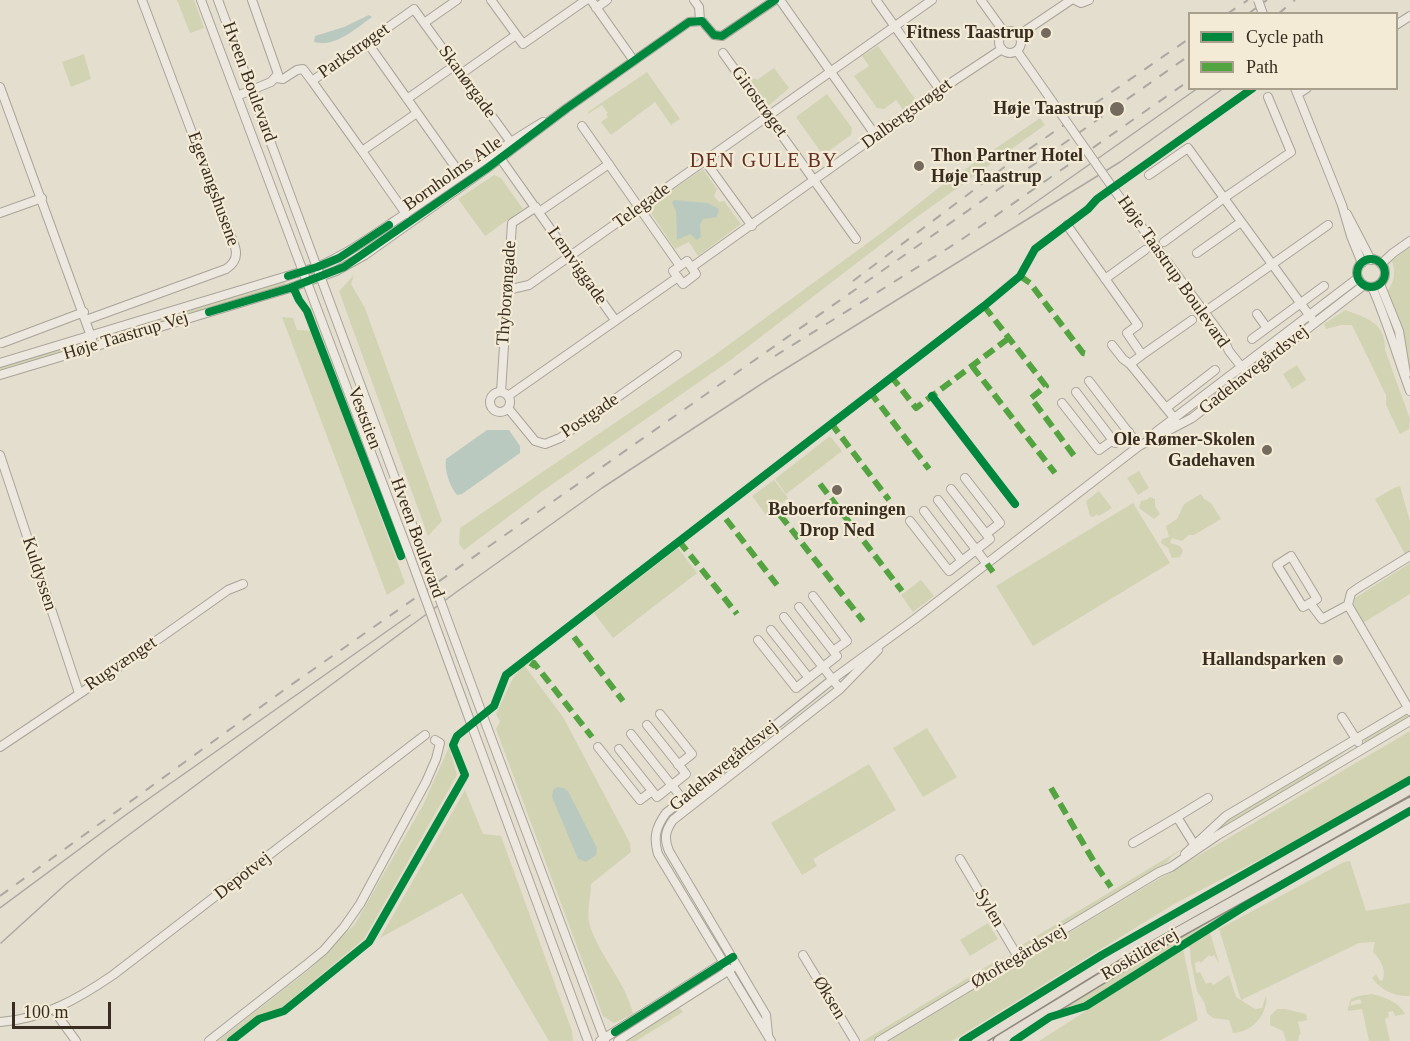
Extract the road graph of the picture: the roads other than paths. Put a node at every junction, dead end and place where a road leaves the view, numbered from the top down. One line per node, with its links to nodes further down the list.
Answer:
1 (142, 0): 90 (street, Egevangshusene)
2 (201, 0): 39 (street, Hveen Boulevard)
3 (218, 0): 36 (street, Hveen Boulevard)
4 (252, 0): 33 (street)
5 (457, 0): 20 (street)
6 (491, 0): 23 (street)
7 (585, 0): 23 (street)
8 (591, 0): 18 (street)
9 (607, 0): 18 (street)
10 (694, 0): 19 (street)
11 (775, 0): 19 (street)
12 (780, 0): 31 (street)
13 (876, 0): 21 (street)
14 (932, 0): 21 (street, Telegade)
15 (981, 0): 22 (street)
16 (1073, 0): 17 (street); 24 (street)
17 (1089, 0)
18 (596, 8): 29 (street)
19 (700, 20): 29 (street, Bornholms Alle)
20 (424, 23): 25 (street, Parkstrøget); 30 (street, Skanørgade)
21 (895, 26): 31 (street, Telegade); 37 (street)
22 (1004, 32): 24 (street); 26 (street)
23 (516, 35): 32 (street)
24 (1019, 35): 27 (street)
25 (367, 42): 34 (street, Parkstrøget); 41 (street)
26 (1002, 49): 27 (street); 37 (street, Dalbergstrøget)
27 (1017, 51): 104 (street, Høje Taastrup Boulevard, bridge)
28 (723, 53): 44 (street, Girostrøget)
29 (634, 61): 42 (street, Bornholms Alle)
30 (454, 66): 32 (street, Skanørgade); 41 (street)
31 (831, 71): 44 (street, Telegade); 46 (street)
32 (460, 74): 47 (street, Skanørgade)
33 (276, 78): 34 (street, Parkstrøget); 36 (street)
34 (312, 81): 48 (street)
35 (0, 87): 55 (street)
36 (252, 90): 39 (street); 77 (street, Hveen Boulevard)
37 (940, 90): 46 (street, Dalbergstrøget)
38 (1296, 91): 57 (street)
39 (237, 96): 79 (street, Hveen Boulevard)
40 (1268, 97): 56 (street)
41 (407, 99): 43 (street)
42 (567, 108): 47 (street, Bornholms Alle); 49 (street, Bornholms Alle)
43 (417, 113): 48 (street); 52 (street)
44 (768, 115): 50 (street, Telegade); 54 (street, Girostrøget)
45 (582, 126): 51 (street)
46 (876, 136): 54 (street, Dalbergstrøget)
47 (510, 141): 49 (street, Bornholms Alle)
48 (362, 152): 61 (street)
49 (498, 155): 52 (street, Bornholms Alle); 59 (street, Lemviggade); 81 (street, Bornholms Alle)
50 (705, 161): 58 (street, Telegade); 65 (street)
51 (609, 164): 58 (street); 59 (street, Lemviggade)
52 (461, 175): 61 (street, Bornholms Alle)
53 (1149, 175): 56 (street)
54 (815, 181): 65 (street, Dalbergstrøget); 66 (street)
55 (42, 198): 60 (street); 90 (street)
56 (1224, 198): 62 (street); 68 (street)
57 (1342, 205): 72 (street); 73 (street)
58 (639, 208): 71 (street, Telegade); 76 (street)
59 (537, 210): 71 (street, Lemviggade); 86 (street, Thyborøngade)
60 (0, 213)
61 (406, 214): 77 (street, Bornholms Alle)
62 (1241, 222): 70 (street); 75 (street)
63 (1067, 225): 82 (street)
64 (1328, 225): 75 (street)
65 (752, 226): 78 (street, Dalbergstrøget)
66 (856, 239)
67 (1410, 241): 74 (street)
68 (1164, 242)
69 (1144, 250): 82 (street)
70 (1197, 253)
71 (570, 256): 86 (street, Telegade); 92 (street, Lemviggade)
72 (1371, 260): 73 (street); 74 (street)
73 (1362, 263): 84 (street)
74 (1381, 264): 84 (street)
75 (1271, 265): 87 (street); 88 (street)
76 (680, 266): 78 (street); 80 (street)
77 (318, 267): 79 (street, Høje Taastrup Vej); 81 (street, Hveen Boulevard)
78 (692, 267): 80 (street)
79 (302, 272): 83 (street, Hveen Boulevard); 95 (street, Høje Taastrup Vej)
80 (678, 276): 92 (street)
81 (321, 277): 83 (street, Høje Taastrup Vej); 178 (street, Hveen Boulevard, bridge)
82 (1105, 279): 101 (street)
83 (306, 282): 98 (street, Høje Taastrup Vej); 182 (street, Hveen Boulevard, bridge)
84 (1368, 284): 91 (street, Gadehavegårdsvej); 109 (street)
85 (1324, 286): 87 (street)
86 (507, 290): 111 (street, Thyborøngade)
87 (1300, 303): 91 (street); 94 (street)
88 (1210, 308)
89 (1257, 314): 94 (street)
90 (85, 316): 95 (street); 97 (street)
91 (1312, 319): 104 (street, Gadehavegårdsvej); 107 (street, Gadehavegårdsvej)
92 (615, 320): 111 (street)
93 (1192, 320): 101 (street)
94 (1267, 328): 96 (street)
95 (91, 335): 98 (street); 102 (street, Høje Taastrup Vej)
96 (1252, 339)
97 (2, 343)
98 (94, 345): 106 (street, Høje Taastrup Vej)
99 (1112, 345): 103 (street)
100 (677, 355): 113 (street, Postgade)
101 (1142, 355): 103 (street)
102 (0, 363)
103 (1130, 364): 114 (street)
104 (1242, 367): 107 (street, Høje Taastrup Boulevard); 115 (street, Gadehavegårdsvej)
105 (1215, 370): 114 (street)
106 (0, 375)
107 (1248, 375): 118 (street, Gadehavegårdsvej)
108 (1089, 381): 116 (street)
109 (1409, 389)
110 (1076, 392): 117 (street)
111 (504, 394): 113 (street); 113 (street)
112 (1062, 403): 117 (street)
113 (508, 408)
114 (1166, 408): 115 (street)
115 (1175, 419): 118 (street, Gadehavegårdsvej)
116 (1129, 432): 117 (street); 118 (street)
117 (1113, 440)
118 (1139, 446): 129 (street, Gadehavegårdsvej)
119 (0, 454): 144 (street, Kuldyssen)
120 (965, 478): 125 (street)
121 (951, 489): 125 (street)
122 (938, 500): 126 (street)
123 (924, 511): 128 (street)
124 (910, 521): 128 (street)
125 (986, 534): 126 (street)
126 (976, 550): 128 (street); 129 (street)
127 (1410, 556): 133 (street)
128 (962, 561)
129 (987, 564): 137 (street, Gadehavegårdsvej)
130 (243, 584): 144 (street, Rugvænget)
131 (813, 596): 139 (street)
132 (1310, 603): 132 (street); 133 (street)
133 (1348, 605): 145 (street)
134 (799, 607): 139 (street)
135 (784, 617): 140 (street)
136 (771, 630): 141 (street)
137 (899, 631): 142 (street, Gadehavegårdsvej); 143 (street, Gadehavegårdsvej)
138 (758, 640): 141 (street)
139 (833, 651): 140 (street)
140 (824, 667): 141 (street); 142 (street)
141 (809, 678)
142 (833, 679): 143 (street); 163 (street, Gadehavegårdsvej)
143 (840, 689): 165 (street, Gadehavegårdsvej)
144 (79, 693): 154 (street, Rugvænget)
145 (1409, 708): 152 (street, Øtoftegårdsvej)
146 (660, 714): 158 (street)
147 (1342, 717): 152 (street)
148 (1410, 720): 156 (street, Øtoftegårdsvej)
149 (647, 724): 158 (street)
150 (632, 734): 159 (street)
151 (425, 735): 176 (street, Depotvej)
152 (1356, 739): 156 (street); 168 (street, Øtoftegårdsvej)
153 (435, 740): 181 (street)
154 (0, 747)
155 (598, 747): 161 (street)
156 (1362, 748): 168 (street, Øtoftegårdsvej)
157 (619, 749): 161 (street)
158 (678, 765): 159 (street)
159 (672, 785): 161 (street); 163 (street)
160 (1410, 789): 186 (main road, Roskildevej)
161 (652, 790)
162 (1208, 798): 166 (street)
163 (682, 799): 165 (street); 173 (street, Gadehavegårdsvej)
164 (1410, 803): 187 (main road, Roskildevej)
165 (689, 807): 171 (street, Gadehavegårdsvej)
166 (1177, 817): 167 (street); 168 (street)
167 (1133, 843)
168 (1196, 848): 172 (street, Øtoftegårdsvej)
169 (960, 859): 172 (street, Sylen)
170 (803, 955): 184 (street, Øksen)
171 (732, 957): 173 (street); 174 (street, Gadehavegårdsvej)
172 (1018, 957): 185 (street, Øtoftegårdsvej)
173 (724, 962): 175 (street, Gadehavegårdsvej); 178 (street)
174 (738, 966): 175 (street); 179 (street)
175 (729, 971): 179 (street); 183 (street)
176 (55, 1009): 177 (street, Depotvej); 180 (street)
177 (0, 1022)
178 (603, 1040)
179 (770, 1040)
180 (76, 1041)
181 (209, 1041)
182 (588, 1041)
183 (618, 1041)
184 (855, 1041)
185 (879, 1041)
186 (977, 1041)
187 (999, 1041)

